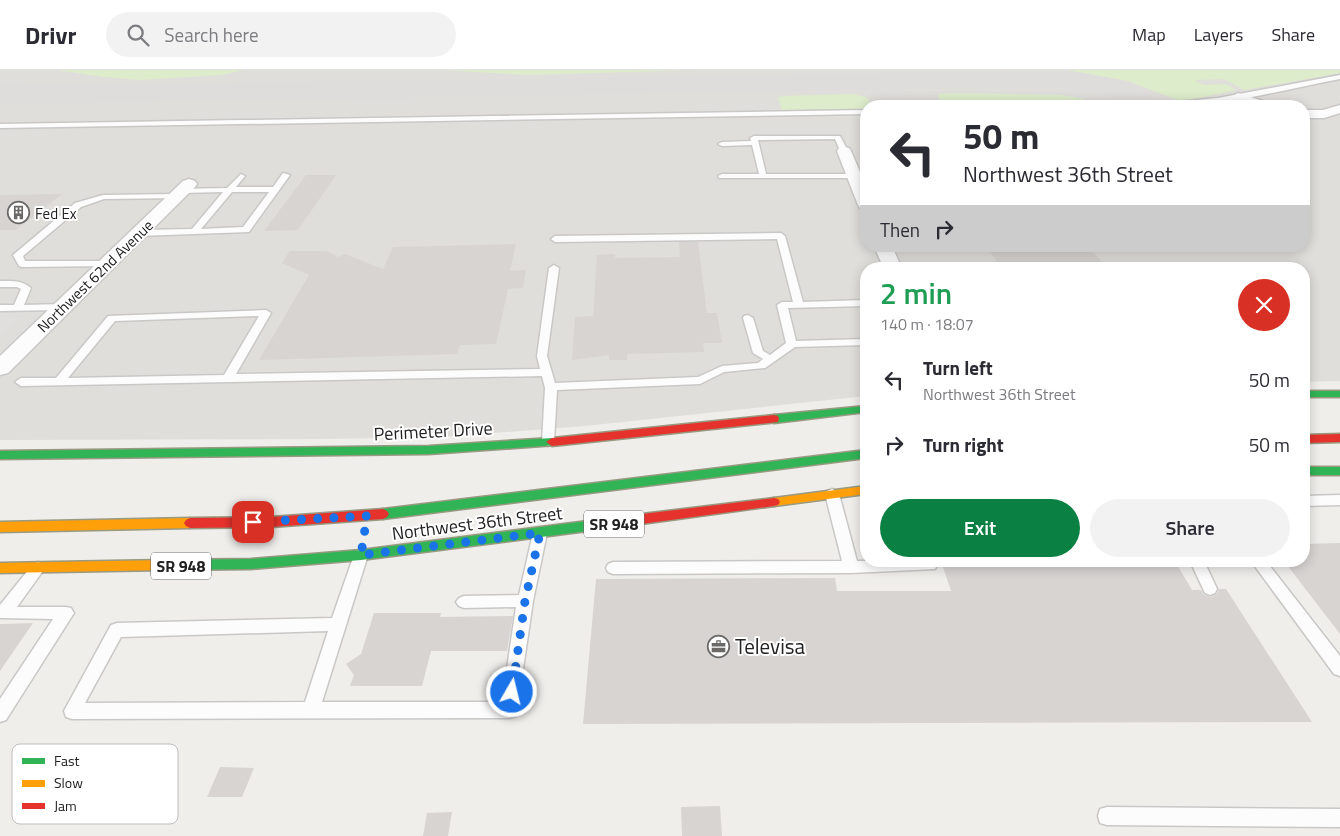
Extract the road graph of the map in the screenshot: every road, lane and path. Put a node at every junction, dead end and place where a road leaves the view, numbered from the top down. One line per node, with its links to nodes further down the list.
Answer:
1 (1340, 78): 2 (lane)
2 (1238, 97): 3 (lane); 4 (street)
3 (1218, 100)
4 (1247, 100)
5 (1340, 108): 7 (street)
6 (860, 112): 8 (lane)
7 (1310, 114)
8 (0, 126)
9 (722, 144): 10 (lane)
10 (755, 144): 11 (lane); 15 (lane)
11 (844, 151): 16 (street)
12 (286, 175): 17 (lane)
13 (241, 176): 20 (lane)
14 (722, 176): 15 (lane)
15 (763, 176): 16 (lane)
16 (854, 176): 18 (street)
17 (275, 189): 20 (lane); 21 (lane)
18 (860, 189)
19 (182, 190): 20 (lane); 22 (street, Northwest 62nd Avenue); 24 (lane)
20 (229, 190): 21 (lane)
21 (194, 232): 22 (lane)
22 (138, 233): 24 (street, Northwest 62nd Avenue)
23 (555, 239): 28 (lane)
24 (107, 264): 30 (street, Northwest 62nd Avenue)
25 (554, 268): 37 (lane)
26 (0, 284): 29 (lane)
27 (860, 303): 28 (lane)
28 (799, 305): 34 (lane)
29 (18, 307): 30 (lane); 31 (lane)
30 (63, 307): 36 (street, Northwest 62nd Avenue)
31 (0, 308)
32 (748, 318): 35 (lane)
33 (860, 342): 34 (lane)
34 (792, 344): 35 (lane)
35 (771, 359): 41 (lane)
36 (0, 368)
37 (547, 372): 38 (lane); 41 (lane)
38 (228, 378): 39 (lane); 39 (lane)
39 (58, 381): 40 (lane)
40 (21, 382)
41 (551, 387): 47 (lane)
42 (1310, 394): 43 (main road)
43 (1340, 394)
44 (860, 410): 47 (main road, Perimeter Drive)
45 (1340, 438): 46 (main road)
46 (1310, 439)
47 (548, 442): 48 (main road, Perimeter Drive)
48 (0, 455)
49 (860, 455): 56 (main road, Northwest 36th Street / SR 948)
50 (1310, 471): 51 (main road)
51 (1340, 471)
52 (860, 491): 53 (main road, Northwest 36th Street / SR 948)
53 (832, 494): 57 (main road, Northwest 36th Street / SR 948); 59 (lane)
54 (1340, 500): 55 (lane)
55 (1310, 501)
56 (0, 527)
57 (540, 533): 58 (main road, Northwest 36th Street / SR 948); 67 (lane)
58 (362, 550): 64 (main road, Northwest 36th Street / SR 948); 69 (lane)
59 (851, 567): 60 (lane); 65 (lane)
60 (860, 567)
61 (1200, 567): 66 (lane)
62 (1263, 567): 70 (lane)
63 (0, 568): 64 (main road, Northwest 36th Street / SR 948)
64 (38, 568): 72 (lane)
65 (613, 568)
66 (1210, 589)
67 (525, 601): 68 (lane); 71 (lane)
68 (464, 602)
69 (338, 624): 71 (lane); 71 (lane)
70 (1340, 669)
71 (311, 710)
72 (0, 714)
73 (1107, 816): 74 (lane)
74 (1340, 818)

